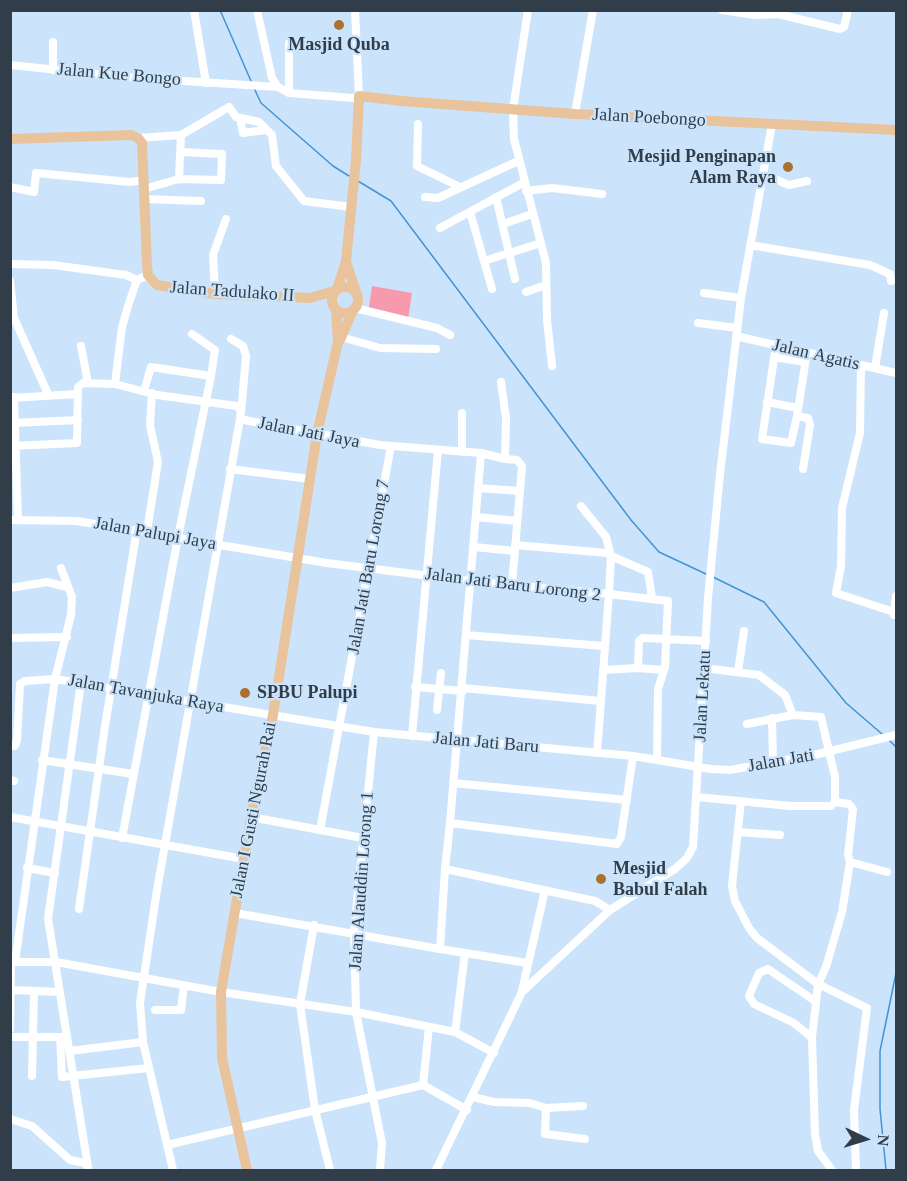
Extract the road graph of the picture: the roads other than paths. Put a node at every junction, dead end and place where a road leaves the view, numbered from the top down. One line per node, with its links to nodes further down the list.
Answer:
1 (194, 10): 13 (street)
2 (257, 10): 14 (street)
3 (355, 10): 16 (street)
4 (528, 10): 17 (street)
5 (593, 10): 18 (street)
6 (722, 10): 8 (street)
7 (848, 10): 8 (street)
8 (779, 12)
9 (53, 42): 12 (street)
10 (288, 43): 15 (street)
11 (10, 65): 12 (street, Jalan Kue Bongo)
12 (53, 69): 13 (street, Jalan Kue Bongo)
13 (206, 83): 14 (street, Jalan Kue Bongo)
14 (278, 87): 15 (street)
15 (289, 93): 16 (street)
16 (357, 98): 17 (main road, Jalan Poebongo); 40 (main road)
17 (513, 109): 18 (main road, Jalan Poebongo); 28 (street)
18 (575, 114): 21 (main road, Jalan Poebongo)
19 (240, 119): 22 (street); 22 (street); 24 (street)
20 (418, 124): 33 (street)
21 (771, 124): 23 (main road, Jalan Poebongo); 29 (street, Jalan Lekatu)
22 (266, 130): 40 (street)
23 (897, 130)
24 (181, 135): 26 (street); 27 (street)
25 (10, 138): 26 (main road)
26 (138, 138): 35 (main road, Jalan Tadulako II)
27 (182, 152): 30 (street); 30 (street)
28 (518, 161): 33 (street); 34 (street)
29 (762, 174): 31 (street); 47 (street, Jalan Lekatu)
30 (179, 179): 35 (street)
31 (807, 181)
32 (10, 187): 35 (street)
33 (460, 187): 37 (street)
34 (524, 187): 36 (street); 38 (street); 42 (street)
35 (144, 189): 39 (street); 52 (main road, Jalan Tadulako II)
36 (602, 194)
37 (425, 197)
38 (496, 197): 41 (street); 44 (street)
39 (201, 201)
40 (351, 207): 49 (main road)
41 (470, 212): 45 (street); 50 (street)
42 (532, 214): 44 (street); 46 (street)
43 (226, 219): 63 (street)
44 (503, 225): 48 (street)
45 (441, 228)
46 (541, 243): 48 (street); 57 (street)
47 (750, 246): 56 (street); 65 (street, Jalan Lekatu)
48 (510, 253): 50 (street); 53 (street)
49 (346, 261): 59 (main road); 60 (main road)
50 (484, 261): 58 (street)
51 (10, 264): 54 (street)
52 (148, 275): 54 (street); 63 (main road, Jalan Tadulako II)
53 (515, 279)
54 (137, 280): 88 (street)
55 (10, 281): 90 (street)
56 (891, 281)
57 (546, 285): 61 (street); 82 (street)
58 (492, 289)
59 (335, 290): 60 (main road); 64 (main road, Jalan Tadulako II); 66 (main road)
60 (356, 292): 67 (main road)
61 (526, 292)
62 (704, 293): 65 (street)
63 (215, 294): 64 (main road, Jalan Tadulako II)
64 (310, 298): 66 (main road)
65 (741, 298): 70 (street, Jalan Lekatu)
66 (335, 309): 67 (main road); 74 (main road, Jalan I Gusti Ngurah Rai)
67 (354, 309): 72 (street); 74 (main road, Jalan I Gusti Ngurah Rai)
68 (884, 313): 83 (street)
69 (698, 323): 70 (street, Jalan Agatis)
70 (736, 332): 75 (street, Jalan Agatis); 141 (street, Jalan Lekatu)
71 (192, 334): 85 (street)
72 (450, 335)
73 (231, 339): 97 (street)
74 (339, 340): 77 (street); 100 (main road, Jalan I Gusti Ngurah Rai)
75 (776, 345): 78 (street, Jalan Agatis); 79 (street)
76 (81, 346): 87 (street)
77 (436, 350)
78 (807, 352): 80 (street); 81 (street, Jalan Agatis)
79 (774, 357): 80 (street); 94 (street)
80 (805, 362): 95 (street)
81 (861, 365): 83 (street, Jalan Agatis); 134 (street)
82 (552, 366)
83 (874, 368): 84 (street, Jalan Agatis)
84 (896, 371)
85 (211, 376): 89 (street); 93 (street)
86 (501, 382): 106 (street)
87 (88, 383): 88 (street, Jalan Jati Jaya); 91 (street)
88 (115, 384): 89 (street, Jalan Jati Jaya)
89 (148, 392): 93 (street, Jalan Jati Jaya); 119 (street)
90 (48, 394): 91 (street); 92 (street)
91 (78, 394): 98 (street)
92 (12, 397): 99 (street)
93 (206, 399): 97 (street, Jalan Jati Jaya); 120 (street)
94 (766, 402): 95 (street); 95 (street)
95 (797, 412): 108 (street)
96 (462, 413): 104 (street)
97 (241, 416): 100 (street, Jalan Jati Jaya); 109 (street)
98 (78, 420): 99 (street); 101 (street)
99 (13, 423): 101 (street)
100 (317, 434): 102 (street, Jalan Jati Jaya); 110 (main road, Jalan I Gusti Ngurah Rai)
101 (13, 446): 107 (street)
102 (391, 446): 103 (street, Jalan Jati Jaya); 127 (street, Jalan Jati Baru Lorong 7)
103 (438, 450): 104 (street, Jalan Jati Jaya); 128 (street)
104 (462, 452): 105 (street, Jalan Jati Jaya)
105 (481, 453): 106 (street, Jalan Jati Jaya); 111 (street)
106 (505, 459): 112 (street)
107 (14, 469): 113 (street)
108 (802, 469)
109 (230, 470): 110 (street); 121 (street)
110 (310, 479): 125 (main road, Jalan I Gusti Ngurah Rai)
111 (478, 488): 112 (street); 115 (street)
112 (520, 491): 117 (street)
113 (14, 494): 116 (street)
114 (581, 506): 124 (street)
115 (476, 517): 117 (street); 122 (street)
116 (14, 520): 118 (street, Jalan Palupi Jaya)
117 (517, 521): 123 (street)
118 (137, 530): 119 (street, Jalan Palupi Jaya); 151 (street)
119 (147, 531): 120 (street, Jalan Palupi Jaya)
120 (178, 537): 121 (street, Jalan Palupi Jaya); 155 (street)
121 (216, 545): 125 (street, Jalan Palupi Jaya); 156 (street)
122 (474, 547): 123 (street); 129 (street)
123 (515, 548): 124 (street); 130 (street)
124 (611, 556): 133 (street); 135 (street)
125 (298, 559): 127 (street, Jalan Jati Baru Lorong 2); 159 (main road, Jalan I Gusti Ngurah Rai)
126 (61, 568): 131 (street)
127 (369, 569): 128 (street, Jalan Jati Baru Lorong 2); 163 (street, Jalan Jati Baru Lorong 7)
128 (426, 575): 129 (street, Jalan Jati Baru Lorong 2); 152 (street)
129 (470, 581): 130 (street, Jalan Jati Baru Lorong 2); 137 (street)
130 (512, 585): 133 (street, Jalan Jati Baru Lorong 2)
131 (66, 587): 132 (street); 138 (street)
132 (10, 588)
133 (609, 594): 135 (street); 142 (street, Jalan Jati Baru Lorong 2)
134 (897, 596)
135 (652, 598): 139 (street)
136 (744, 631): 147 (street)
137 (466, 635): 142 (street); 154 (street)
138 (67, 637): 140 (street); 149 (street)
139 (667, 637): 141 (street); 143 (street); 146 (street)
140 (10, 638)
141 (706, 640): 144 (street, Jalan Lekatu)
142 (604, 646): 145 (street, Jalan Jati Baru Lorong 2)
143 (638, 668): 145 (street); 146 (street)
144 (704, 668): 147 (street); 176 (street, Jalan Lekatu)
145 (603, 670): 157 (street, Jalan Jati Baru Lorong 2)
146 (664, 670): 172 (street)
147 (738, 672): 160 (street)
148 (441, 673): 153 (street)
149 (55, 679): 150 (street, Jalan Tavanjuka Raya); 168 (street, Jalan Tavanjuka Raya); 173 (street)
150 (81, 682): 151 (street, Jalan Tavanjuka Raya); 175 (street)
151 (111, 687): 155 (street, Jalan Tavanjuka Raya); 177 (street)
152 (415, 687): 153 (street); 166 (street)
153 (439, 689): 154 (street); 158 (street)
154 (463, 689): 157 (street); 167 (street)
155 (150, 694): 156 (street, Jalan Tavanjuka Raya); 179 (street)
156 (190, 701): 159 (street, Jalan Tavanjuka Raya); 197 (street)
157 (600, 701): 170 (street, Jalan Jati Baru Lorong 2)
158 (437, 710)
159 (273, 715): 163 (street, Jalan Jati Baru); 187 (main road, Jalan I Gusti Ngurah Rai)
160 (793, 715): 161 (street); 169 (street)
161 (772, 718): 162 (street); 174 (street)
162 (747, 724)
163 (341, 726): 164 (street, Jalan Jati Baru); 191 (street, Jalan Jati Baru Lorong 7)
164 (374, 732): 166 (street, Jalan Jati Baru); 196 (street, Jalan Alauddin Lorong 1)
165 (897, 735): 169 (street, Jalan Jati)
166 (412, 736): 167 (street, Jalan Jati Baru)
167 (458, 740): 170 (street, Jalan Jati Baru); 181 (street)
168 (10, 746)
169 (830, 752): 174 (street, Jalan Jati); 185 (street)
170 (597, 753): 171 (street, Jalan Jati Baru)
171 (633, 756): 172 (street, Jalan Jati Baru); 183 (street)
172 (657, 759): 176 (street, Jalan Jati Baru)
173 (42, 760): 175 (street); 188 (street)
174 (773, 762): 178 (street, Jalan Jati)
175 (70, 765): 177 (street); 190 (street)
176 (700, 765): 178 (street, Jalan Jati); 180 (street, Jalan Lekatu)
177 (98, 768): 179 (street); 192 (street)
178 (711, 769): 180 (street)
179 (133, 774): 195 (street)
180 (699, 778): 182 (street, Jalan Lekatu)
181 (453, 783): 183 (street); 189 (street)
182 (697, 797): 184 (street); 206 (street, Jalan Lekatu)
183 (627, 800): 189 (street)
184 (741, 801): 185 (street); 193 (street)
185 (835, 802): 199 (street)
186 (10, 817): 188 (street)
187 (251, 817): 191 (street); 198 (main road, Jalan I Gusti Ngurah Rai)
188 (33, 821): 190 (street); 200 (street)
189 (450, 823): 201 (street)
190 (62, 828): 192 (street); 203 (street)
191 (320, 830): 196 (street)
192 (90, 832): 195 (street); 205 (street)
193 (738, 832): 194 (street); 212 (street)
194 (780, 835)
195 (122, 837): 197 (street)
196 (363, 838): 209 (street, Jalan Alauddin Lorong 1)
197 (165, 847): 198 (street); 217 (street)
198 (244, 859): 207 (main road, Jalan I Gusti Ngurah Rai)
199 (850, 862): 202 (street); 218 (street)
200 (27, 868): 203 (street); 213 (street)
201 (445, 869): 204 (street); 210 (street)
202 (887, 872)
203 (55, 873): 214 (street)
204 (545, 890): 206 (street); 215 (street)
205 (79, 909)
206 (610, 910): 224 (street, Jalan Lekatu)
207 (235, 913): 208 (street); 223 (main road, Jalan I Gusti Ngurah Rai)
208 (314, 926): 209 (street); 226 (street)
209 (354, 932): 210 (street); 228 (street, Jalan Alauddin Lorong 1)
210 (440, 948): 211 (street)
211 (465, 953): 215 (street); 231 (street)
212 (784, 959): 216 (street); 218 (street)
213 (12, 962): 214 (street); 220 (street)
214 (56, 962): 217 (street); 222 (street)
215 (527, 963): 224 (street)
216 (776, 974): 225 (street); 235 (street)
217 (143, 977): 219 (street); 236 (street)
218 (818, 984): 225 (street); 260 (street)
219 (184, 985): 223 (street); 227 (street)
220 (12, 990): 221 (street); 230 (street)
221 (34, 991): 222 (street); 233 (street)
222 (60, 992): 234 (street)
223 (221, 992): 226 (street); 250 (main road, Jalan I Gusti Ngurah Rai)
224 (522, 992): 238 (street, Jalan Lekatu)
225 (815, 1001): 235 (street)
226 (300, 1004): 228 (street); 247 (street)
227 (155, 1010)
228 (356, 1012): 229 (street); 243 (street, Jalan Alauddin Lorong 1)
229 (429, 1027): 231 (street); 242 (street)
230 (10, 1029)
231 (455, 1032): 238 (street)
232 (10, 1037): 233 (street)
233 (34, 1037): 234 (street); 240 (street)
234 (64, 1037): 237 (street); 241 (street)
235 (812, 1038): 259 (street)
236 (143, 1042): 237 (street); 239 (street)
237 (70, 1051): 241 (street)
238 (494, 1053): 244 (street, Jalan Lekatu)
239 (149, 1068): 241 (street); 252 (street)
240 (32, 1076)
241 (73, 1077): 253 (street)
242 (423, 1085): 243 (street); 248 (street)
243 (373, 1095): 247 (street); 257 (street, Jalan Alauddin Lorong 1)
244 (473, 1096): 246 (street); 248 (street, Jalan Lekatu)
245 (583, 1106): 246 (street)
246 (546, 1108): 251 (street)
247 (315, 1110): 250 (street); 256 (street)
248 (467, 1110): 258 (street, Jalan Lekatu)
249 (10, 1119): 253 (street)
250 (238, 1129): 252 (street); 255 (main road, Jalan I Gusti Ngurah Rai)
251 (585, 1139)
252 (166, 1145): 254 (street)
253 (88, 1169)
254 (173, 1170)
255 (247, 1170)
256 (330, 1170)
257 (380, 1170)
258 (436, 1170)
259 (832, 1170)
260 (856, 1170)

